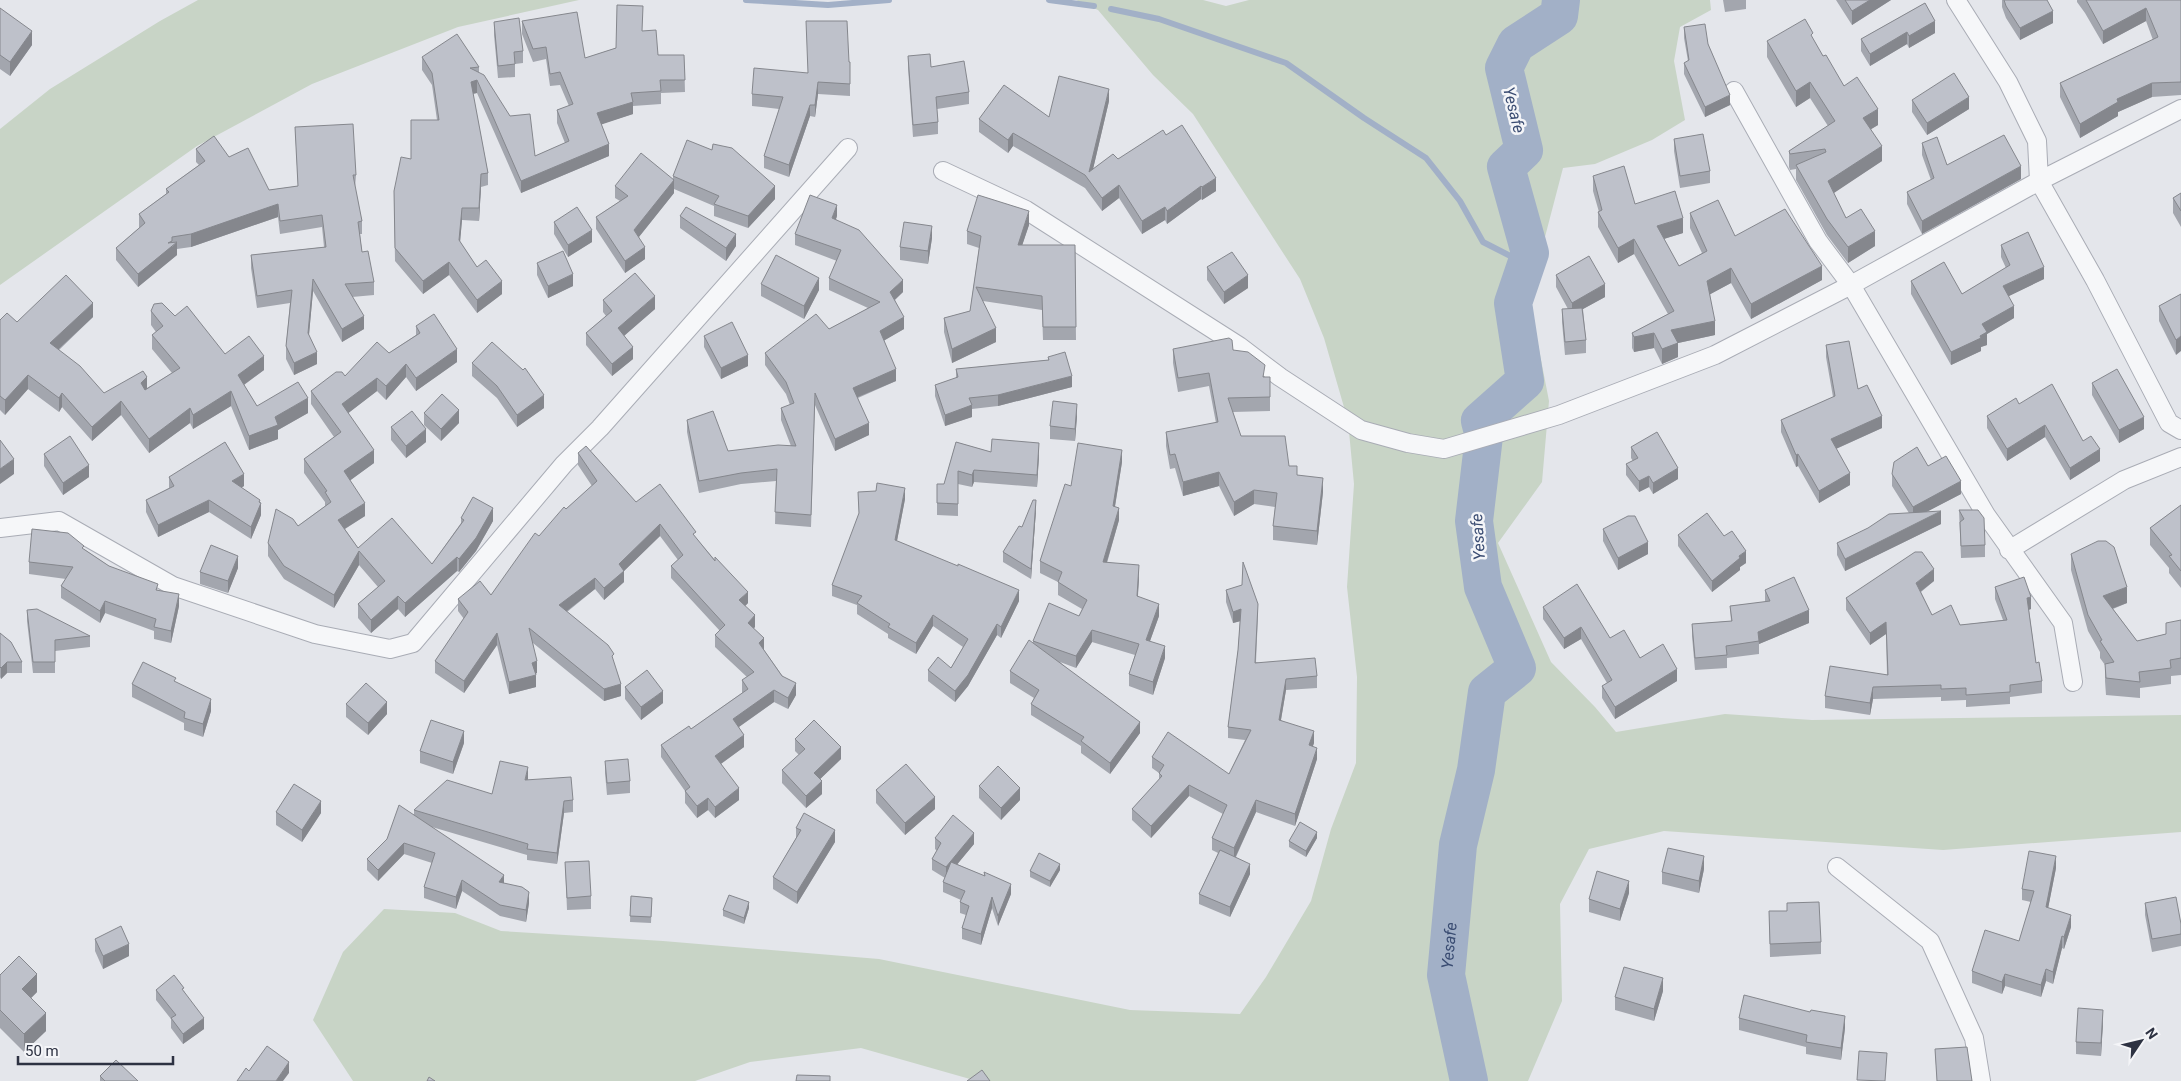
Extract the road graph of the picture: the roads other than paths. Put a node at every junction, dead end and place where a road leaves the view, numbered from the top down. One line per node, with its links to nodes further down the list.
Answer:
1 (1956, 0): 6 (street)
2 (1734, 91): 7 (street)
3 (2181, 109): 6 (street)
4 (848, 148): 10 (street)
5 (943, 171): 7 (street)
6 (2039, 182): 7 (street); 8 (street)
7 (1851, 285): 11 (street)
8 (2181, 430)
9 (2181, 457): 11 (street)
10 (0, 528)
11 (2010, 550): 12 (street)
12 (2074, 682)
13 (1837, 867): 14 (street)
14 (1981, 1081)

